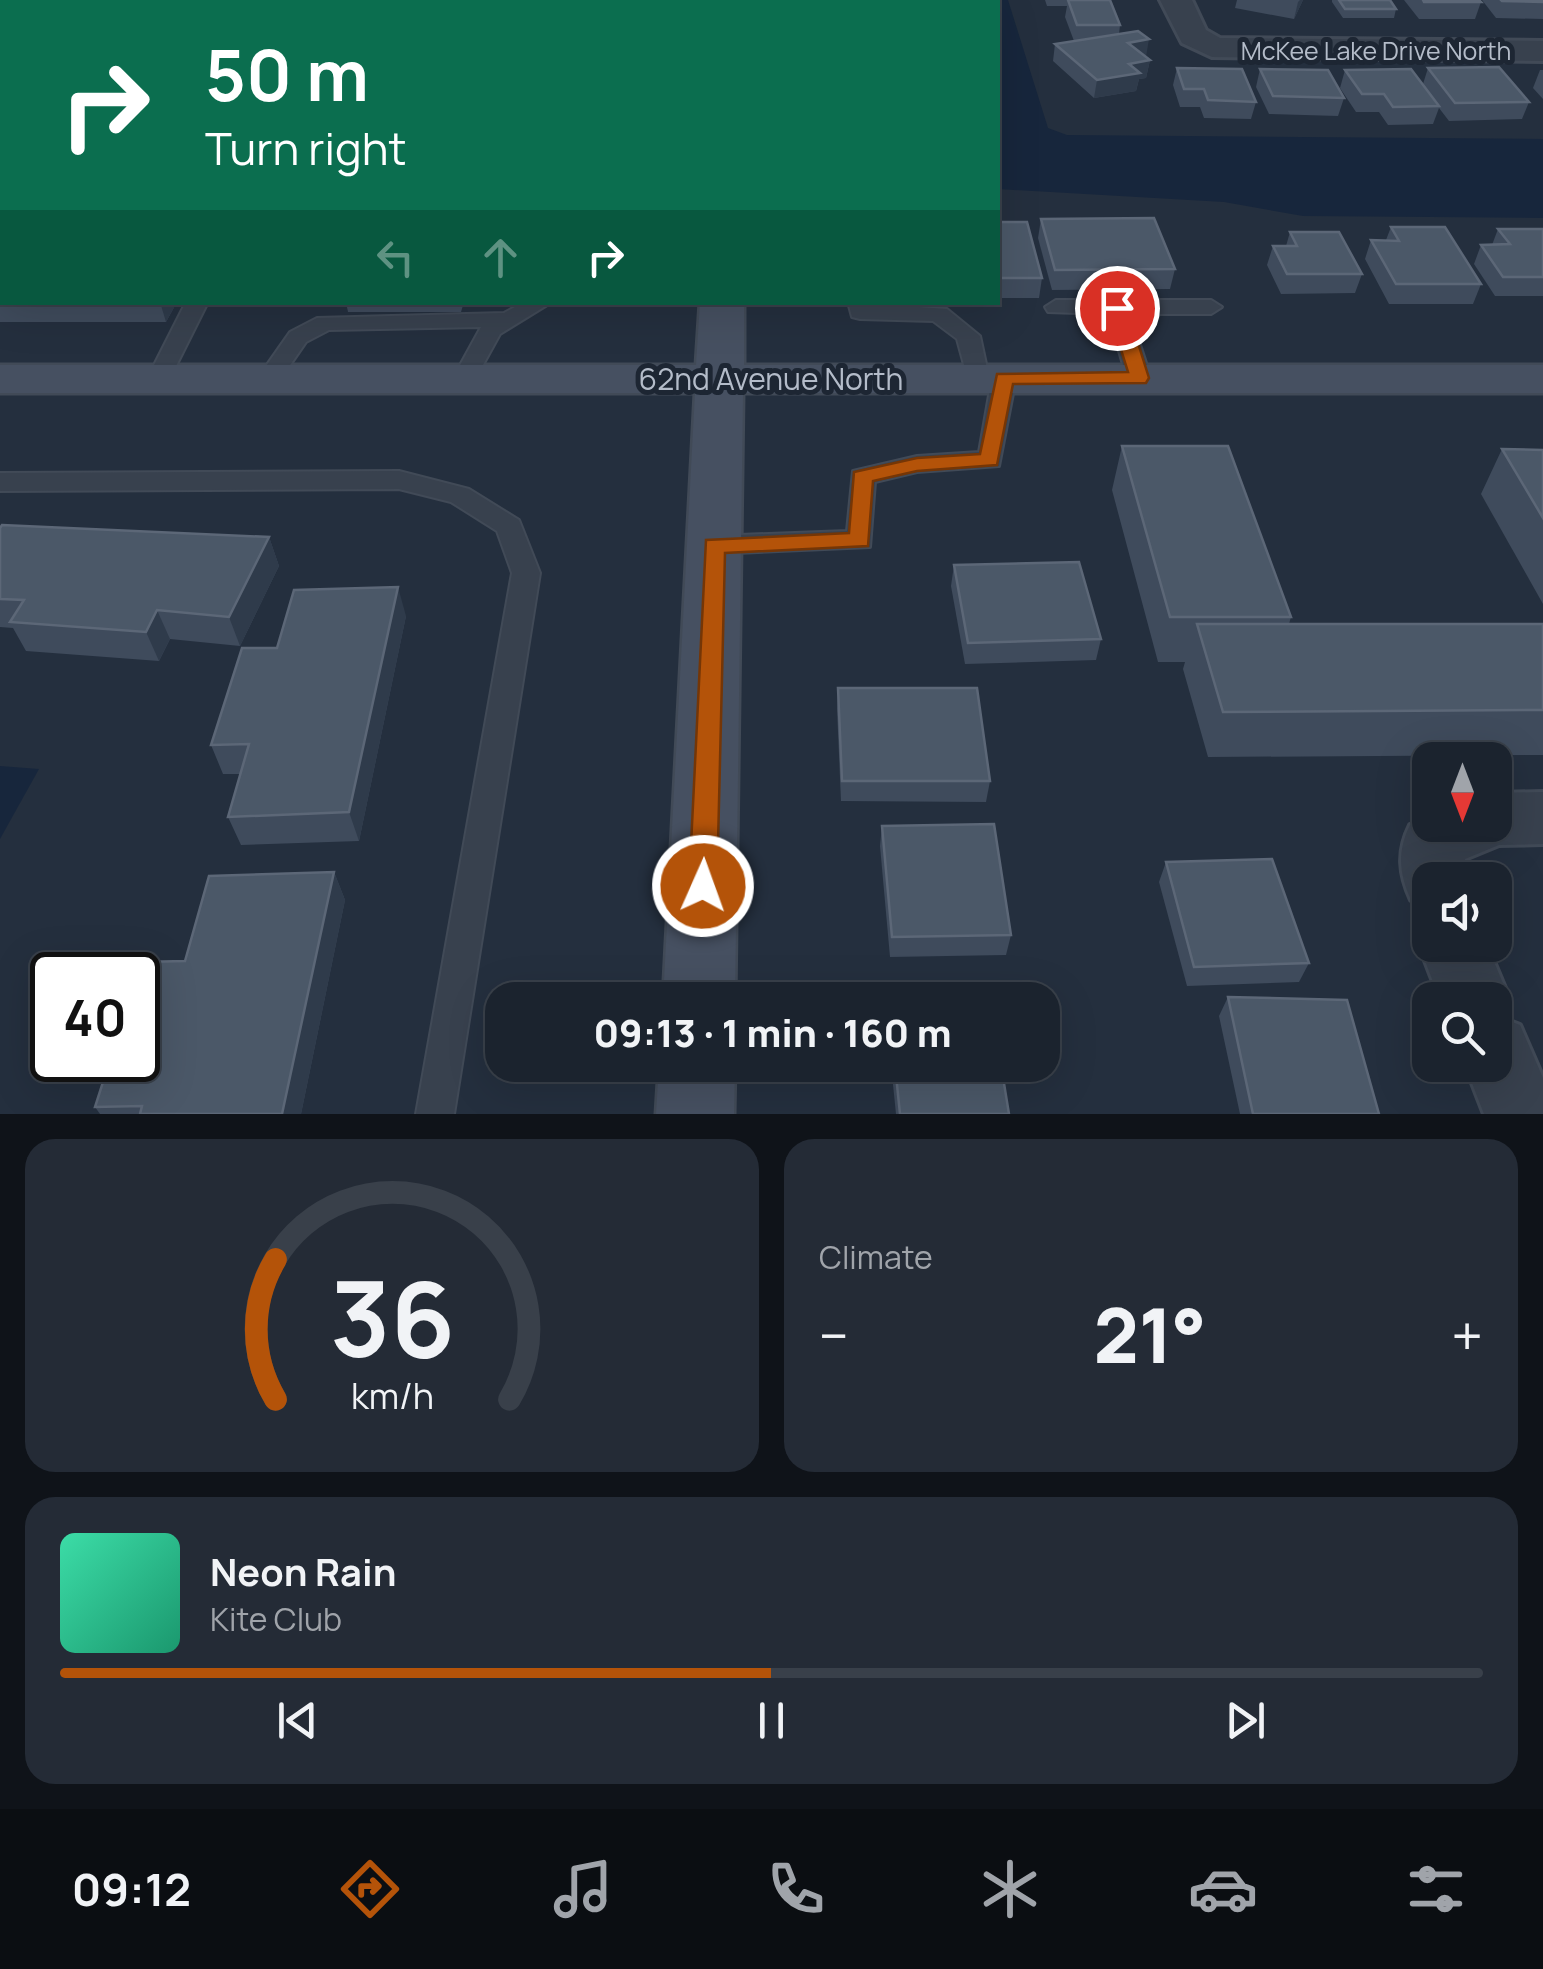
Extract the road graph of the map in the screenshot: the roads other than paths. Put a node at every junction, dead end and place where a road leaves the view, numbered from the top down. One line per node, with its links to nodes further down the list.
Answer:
1 (1176, 0): 2 (street, McKee Lake Drive North)
2 (1543, 50)
3 (196, 305): 16 (lane)
4 (535, 305): 10 (lane)
5 (722, 305): 12 (street)
6 (859, 305): 13 (lane)
7 (1056, 308): 8 (lane)
8 (1117, 308): 9 (lane); 14 (lane)
9 (1211, 308)
10 (505, 320): 11 (lane); 17 (lane)
11 (465, 378): 12 (street, 62nd Avenue North); 17 (street, 62nd Avenue North)
12 (719, 378): 13 (street, 62nd Avenue North); 20 (street)
13 (990, 378): 14 (street, 62nd Avenue North); 20 (lane)
14 (1139, 378): 15 (street, 62nd Avenue North)
15 (1543, 378)
16 (159, 379): 17 (street, 62nd Avenue North); 18 (street, 62nd Avenue North)
17 (268, 379)
18 (0, 380)
19 (0, 482): 26 (lane)
20 (714, 545): 23 (street)
21 (1543, 818): 22 (street)
22 (1512, 819)
23 (700, 982)
24 (696, 1082): 27 (street)
25 (1508, 1082): 28 (street)
26 (435, 1114)
27 (695, 1114)
28 (1521, 1114)

